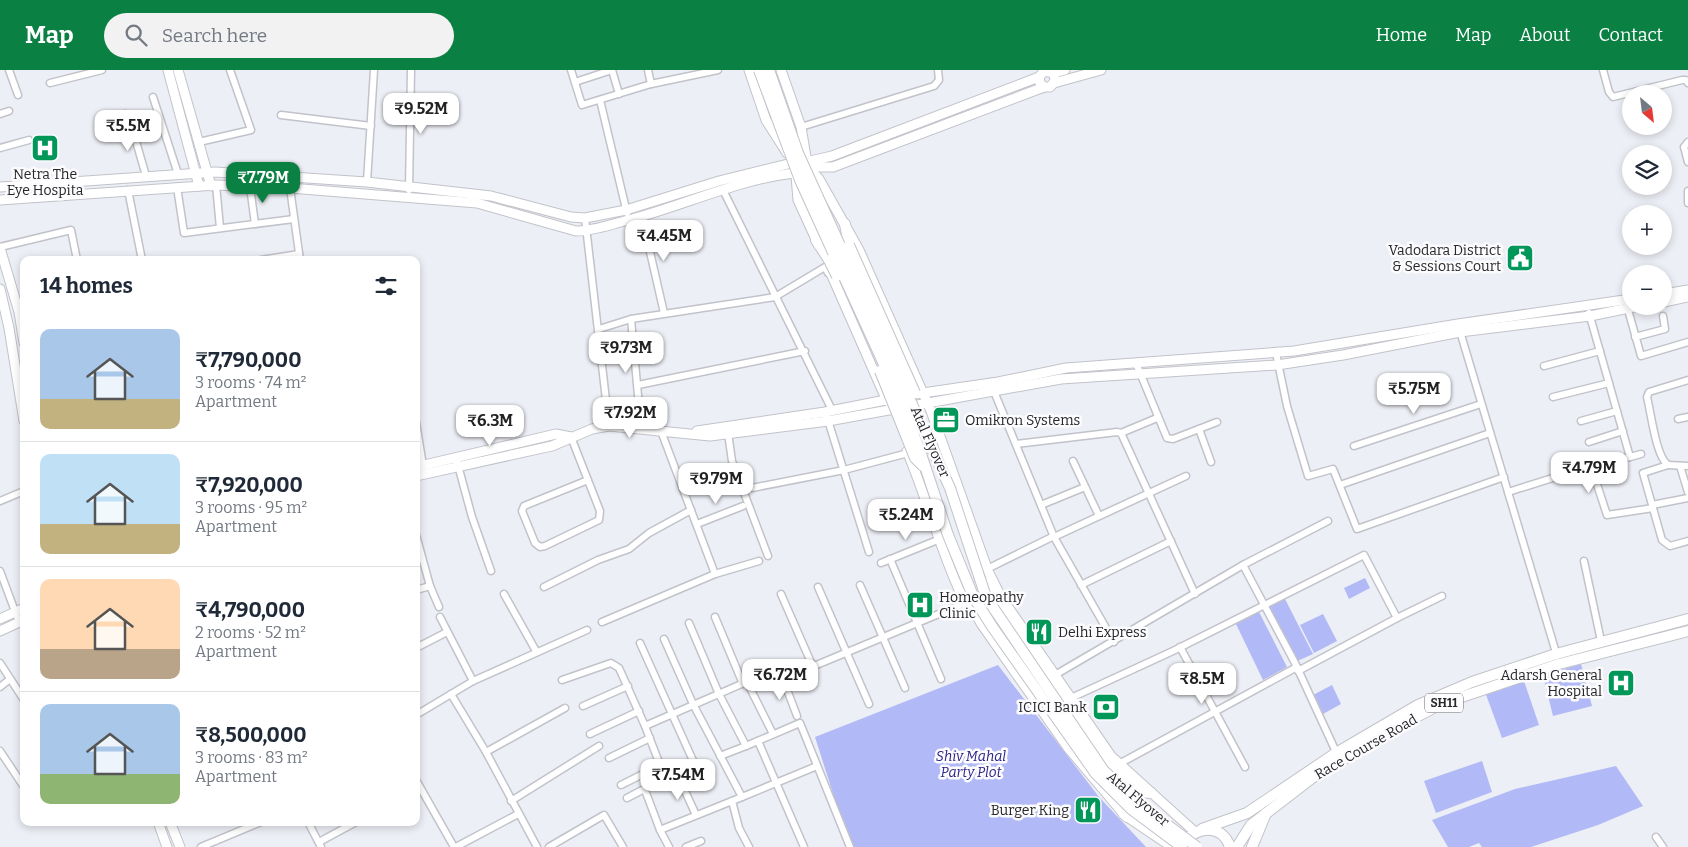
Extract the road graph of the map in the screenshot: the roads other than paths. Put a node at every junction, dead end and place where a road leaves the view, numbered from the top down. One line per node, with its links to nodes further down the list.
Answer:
1 (9, 70): 28 (street)
2 (102, 70): 22 (street)
3 (168, 70): 44 (street)
4 (178, 70): 38 (street)
5 (230, 70): 38 (street)
6 (374, 70): 35 (street)
7 (411, 70): 52 (street)
8 (571, 70): 21 (street)
9 (612, 70): 21 (street); 27 (street)
10 (648, 70): 25 (street)
11 (714, 70): 25 (street)
12 (749, 70): 41 (street)
13 (759, 70): 146 (main road, Atal Flyover, bridge)
14 (769, 70): 137 (main road, Atal Flyover, bridge)
15 (781, 70): 36 (street)
16 (938, 70): 36 (street)
17 (1065, 70): 20 (street)
18 (1100, 70): 23 (street)
19 (1603, 70): 24 (street)
20 (1047, 72): 23 (street); 26 (street); 43 (street)
21 (575, 82): 30 (street)
22 (50, 83)
23 (1054, 83): 26 (street)
24 (1688, 83)
25 (650, 84): 27 (street)
26 (1044, 87): 43 (street)
27 (619, 94): 30 (street)
28 (18, 95)
29 (153, 97): 46 (street)
30 (600, 100): 63 (street)
31 (9, 111): 32 (street)
32 (0, 114)
33 (117, 116): 48 (street)
34 (281, 116): 35 (street)
35 (371, 126): 49 (street)
36 (801, 127): 43 (street)
37 (29, 140): 40 (street)
38 (199, 142): 45 (street)
39 (1688, 142): 42 (street)
40 (0, 148)
41 (793, 162): 43 (street); 47 (street); 63 (street)
42 (1688, 162)
43 (810, 164): 47 (street); 69 (street)
44 (196, 172): 45 (street); 46 (street); 50 (street)
45 (208, 172): 49 (street); 51 (street)
46 (178, 174): 48 (street)
47 (795, 174): 58 (street); 72 (street)
48 (146, 176): 53 (street)
49 (367, 182): 52 (street)
50 (198, 186): 51 (street); 54 (street)
51 (214, 186): 55 (street); 70 (street)
52 (409, 186): 60 (street); 65 (street)
53 (0, 187)
54 (177, 187): 57 (street); 70 (street)
55 (250, 187): 56 (street); 68 (street)
56 (290, 188): 60 (street); 66 (street)
57 (128, 190): 61 (street); 75 (street)
58 (723, 190): 64 (street); 80 (street)
59 (1688, 191): 62 (street)
60 (408, 198): 71 (street)
61 (0, 200)
62 (1688, 203)
63 (626, 210): 65 (street); 67 (street)
64 (642, 217): 67 (street); 86 (street)
65 (585, 218): 71 (street)
66 (294, 220): 68 (street); 76 (street)
67 (629, 220): 71 (street)
68 (254, 224): 70 (street)
69 (845, 224): 106 (street); 137 (main road, bridge)
70 (220, 228)
71 (587, 231): 92 (street)
72 (816, 240): 109 (street); 146 (main road, bridge)
73 (0, 248): 74 (street); 84 (street)
74 (76, 256)
75 (141, 256)
76 (299, 256)
77 (0, 289): 88 (street)
78 (1688, 290): 79 (street)
79 (1672, 293)
80 (775, 297): 86 (street); 96 (street); 109 (street)
81 (1688, 297): 82 (street)
82 (1672, 300)
83 (1622, 304): 85 (street)
84 (20, 306)
85 (1589, 311): 91 (street); 95 (street)
86 (664, 313): 90 (street)
87 (1630, 315): 93 (street)
88 (3, 316): 108 (street)
89 (1663, 316): 93 (street)
90 (631, 319): 92 (street); 104 (street)
91 (1459, 328): 97 (street); 99 (street); 111 (street)
92 (599, 329): 121 (street)
93 (1635, 337): 94 (street)
94 (1688, 342)
95 (1600, 350): 100 (street); 103 (street)
96 (804, 351): 104 (street); 113 (street)
97 (1276, 353): 98 (street); 99 (street)
98 (1136, 363): 101 (street); 105 (street)
99 (1277, 365): 101 (street); 152 (street)
100 (1544, 366)
101 (1140, 374): 105 (street); 116 (street)
102 (1688, 380): 141 (street)
103 (1609, 383): 107 (street); 114 (street)
104 (638, 385): 122 (street)
105 (992, 387): 106 (street); 110 (street); 132 (street)
106 (923, 393): 109 (street); 110 (street)
107 (1553, 397)
108 (20, 400)
109 (885, 400): 112 (street); 113 (street)
110 (927, 402): 112 (street); 180 (street)
111 (1482, 404): 128 (street); 133 (street)
112 (890, 409): 118 (street); 134 (street)
113 (828, 411): 118 (street); 126 (street)
114 (1617, 411): 119 (street); 125 (street)
115 (1688, 417): 117 (street)
116 (1157, 418): 123 (street); 127 (street)
117 (1678, 419)
118 (828, 421): 129 (street); 147 (street)
119 (1581, 421)
120 (1217, 422): 123 (street)
121 (609, 426): 122 (street); 130 (street)
122 (642, 428): 124 (street)
123 (1199, 429): 140 (street)
124 (661, 431): 126 (street); 164 (street)
125 (1623, 432): 131 (street); 136 (street)
126 (687, 433): 129 (street)
127 (1122, 433): 132 (street); 155 (street)
128 (1490, 433): 150 (street); 152 (street)
129 (728, 434): 174 (street)
130 (571, 437): 139 (street); 151 (street)
131 (1589, 442)
132 (1016, 444): 161 (street)
133 (1354, 446)
134 (908, 452): 147 (street); 169 (street)
135 (1641, 454): 136 (street)
136 (1630, 458): 143 (street)
137 (937, 459): 184 (main road, Atal Flyover, bridge)
138 (1073, 460): 153 (street)
139 (457, 462): 142 (street); 148 (street); 182 (street)
140 (1211, 462)
141 (1668, 465): 144 (street); 163 (street)
142 (420, 466)
143 (1601, 466)
144 (1680, 466): 145 (street); 157 (street)
145 (1688, 466)
146 (926, 468): 185 (main road, Atal Flyover, bridge)
147 (844, 470): 154 (street); 173 (street)
148 (420, 475)
149 (1186, 476): 155 (street)
150 (1504, 477): 152 (street); 156 (street)
151 (588, 480): 151 (street)
152 (1340, 485)
153 (1085, 486): 161 (street); 165 (street)
154 (752, 488)
155 (1150, 492): 165 (street); 170 (street)
156 (1508, 492): 163 (street); 222 (street)
157 (1688, 492)
158 (20, 493): 160 (street)
159 (1688, 498): 163 (street)
160 (0, 501)
161 (1041, 505): 168 (street)
162 (743, 506): 167 (street)
163 (1653, 507): 171 (street)
164 (691, 510): 167 (street); 189 (street)
165 (1099, 516): 168 (street)
166 (1328, 521): 179 (street)
167 (697, 524): 183 (street)
168 (1054, 536): 180 (street); 187 (street)
169 (940, 539): 175 (street); 196 (street)
170 (1171, 541): 187 (street); 194 (street)
171 (1688, 541)
172 (420, 549): 188 (street)
173 (869, 552)
174 (768, 556)
175 (890, 559): 178 (street); 208 (street)
176 (759, 561): 183 (street)
177 (1584, 561): 215 (street)
178 (881, 563)
179 (1243, 565): 194 (street); 197 (street)
180 (987, 570): 227 (street)
181 (0, 571): 199 (street)
182 (491, 571)
183 (715, 574): 206 (street)
184 (977, 576): 273 (main road); 306 (main road, Atal Flyover, bridge)
185 (968, 583): 281 (main road); 305 (main road, Atal Flyover, bridge)
186 (860, 585): 213 (street)
187 (1081, 585): 216 (street)
188 (430, 586): 191 (street); 198 (street)
189 (544, 587)
190 (818, 587): 221 (street)
191 (420, 589)
192 (504, 594): 220 (street)
193 (781, 594): 225 (street)
194 (1195, 594): 216 (street)
195 (1442, 596): 202 (street)
196 (965, 603): 208 (street); 281 (street)
197 (1264, 605): 202 (street); 219 (street); 226 (street)
198 (439, 607)
199 (19, 610): 203 (street)
200 (440, 617): 212 (street)
201 (715, 617): 233 (street)
202 (1397, 618): 226 (street)
203 (0, 620)
204 (1688, 620): 215 (main road, Race Course Road / SH11)
205 (20, 622): 211 (street)
206 (602, 622)
207 (690, 623): 239 (street)
208 (917, 623): 213 (street); 230 (street)
209 (587, 630): 220 (street)
210 (1688, 631): 224 (main road, Race Course Road / SH11)
211 (0, 632)
212 (447, 632): 218 (street); 232 (street)
213 (884, 637): 221 (street); 236 (street)
214 (664, 639): 241 (street)
215 (1602, 641): 222 (main road, Race Course Road / SH11)
216 (1114, 642): 227 (street)
217 (640, 643): 248 (street)
218 (420, 646)
219 (1180, 647): 240 (street); 245 (street)
220 (536, 651): 232 (street)
221 (848, 653): 225 (street); 242 (street)
222 (1556, 654): 224 (street); 261 (main road, Race Course Road / SH11)
223 (0, 663): 228 (street)
224 (1559, 664): 261 (main road, Race Course Road / SH11)
225 (813, 667): 229 (street)
226 (1298, 669): 245 (street); 261 (street)
227 (1055, 675): 240 (street)
228 (10, 679): 235 (street); 237 (street)
229 (783, 679): 233 (street); 249 (street)
230 (941, 679)
231 (562, 680): 234 (street)
232 (473, 681): 238 (street)
233 (745, 683): 239 (street); 252 (street)
234 (628, 686): 243 (street); 246 (street)
235 (0, 687)
236 (905, 688)
237 (20, 694)
238 (451, 694): 247 (street); 258 (street)
239 (719, 694): 241 (street); 256 (street)
240 (1072, 698): 262 (street)
241 (694, 704): 248 (street); 259 (street)
242 (870, 704)
243 (583, 706)
244 (565, 708): 258 (street)
245 (1214, 710): 262 (street); 266 (street)
246 (639, 711): 250 (street); 251 (street)
247 (420, 713)
248 (672, 714): 250 (street); 264 (street)
249 (797, 716)
250 (645, 726): 253 (street)
251 (590, 734)
252 (773, 734): 254 (street); 265 (street)
253 (650, 738): 260 (street); 263 (street)
254 (758, 741): 256 (street); 269 (street)
255 (599, 746): 276 (street)
256 (746, 746): 259 (street)
257 (0, 751): 268 (street)
258 (486, 752): 276 (street)
259 (720, 756): 274 (street)
260 (608, 758)
261 (1338, 758): 278 (main road, Race Course Road / SH11); 288 (main road, Race Course Road / SH11)
262 (1119, 764): 273 (street)
263 (660, 765): 270 (street); 272 (street)
264 (696, 765)
265 (817, 766): 269 (street); 303 (street)
266 (1245, 767)
267 (679, 778): 280 (street)
268 (20, 781)
269 (777, 782): 274 (street); 302 (street)
270 (621, 785)
271 (420, 787): 295 (street)
272 (645, 790): 275 (street); 287 (street)
273 (1151, 793): 288 (street)
274 (742, 797): 277 (street)
275 (627, 798)
276 (510, 801): 279 (street)
277 (732, 801): 280 (street); 301 (street)
278 (1267, 812): 308 (main road, Race Course Road / SH11); 309 (main road)
279 (518, 814): 295 (street); 296 (street)
280 (696, 815): 287 (street)
281 (1127, 817): 304 (street)
282 (159, 826): 292 (street)
283 (172, 826): 293 (street)
284 (251, 826): 294 (street)
285 (310, 826): 291 (street)
286 (349, 826): 291 (street)
287 (660, 830): 299 (street)
288 (1198, 830): 305 (main road, SH11); 307 (main road)
289 (1656, 837): 310 (street)
290 (701, 841): 300 (street)
291 (320, 844)
292 (167, 847)
293 (180, 847)
294 (201, 847)
295 (455, 847)
296 (536, 847)
297 (549, 847): 298 (street)
298 (623, 847)
299 (669, 847)
300 (686, 847)
301 (749, 847)
302 (804, 847)
303 (850, 847)
304 (1172, 847)
305 (1182, 847)
306 (1197, 847)
307 (1230, 847)
308 (1237, 847)
309 (1252, 847)
310 (1664, 847)

